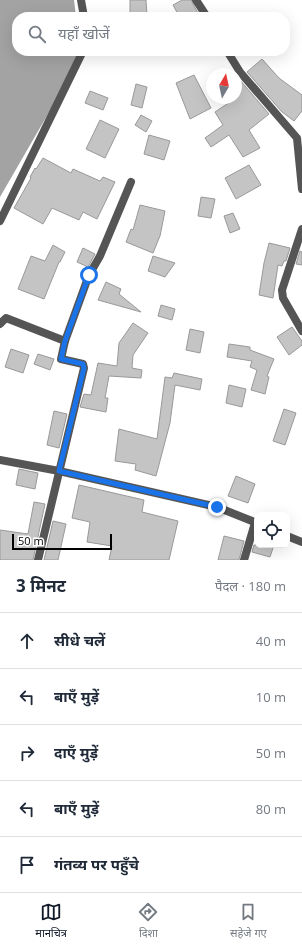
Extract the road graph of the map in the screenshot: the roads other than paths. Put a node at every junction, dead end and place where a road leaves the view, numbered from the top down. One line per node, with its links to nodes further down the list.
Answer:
1 (81, 0): 3 (street)
2 (196, 0): 4 (street)
3 (83, 12)
4 (204, 12)
5 (80, 56): 9 (street)
6 (230, 56): 8 (street)
7 (131, 182): 13 (street)
8 (302, 189)
9 (0, 221)
10 (302, 230): 12 (street)
11 (0, 324): 13 (street)
12 (302, 331)
13 (65, 341): 15 (street)
14 (0, 460): 15 (street)
15 (59, 471): 16 (street); 20 (street)
16 (254, 522)
17 (254, 529): 21 (street)
18 (290, 537): 19 (street)
19 (302, 542)
20 (38, 560)
21 (244, 560)

